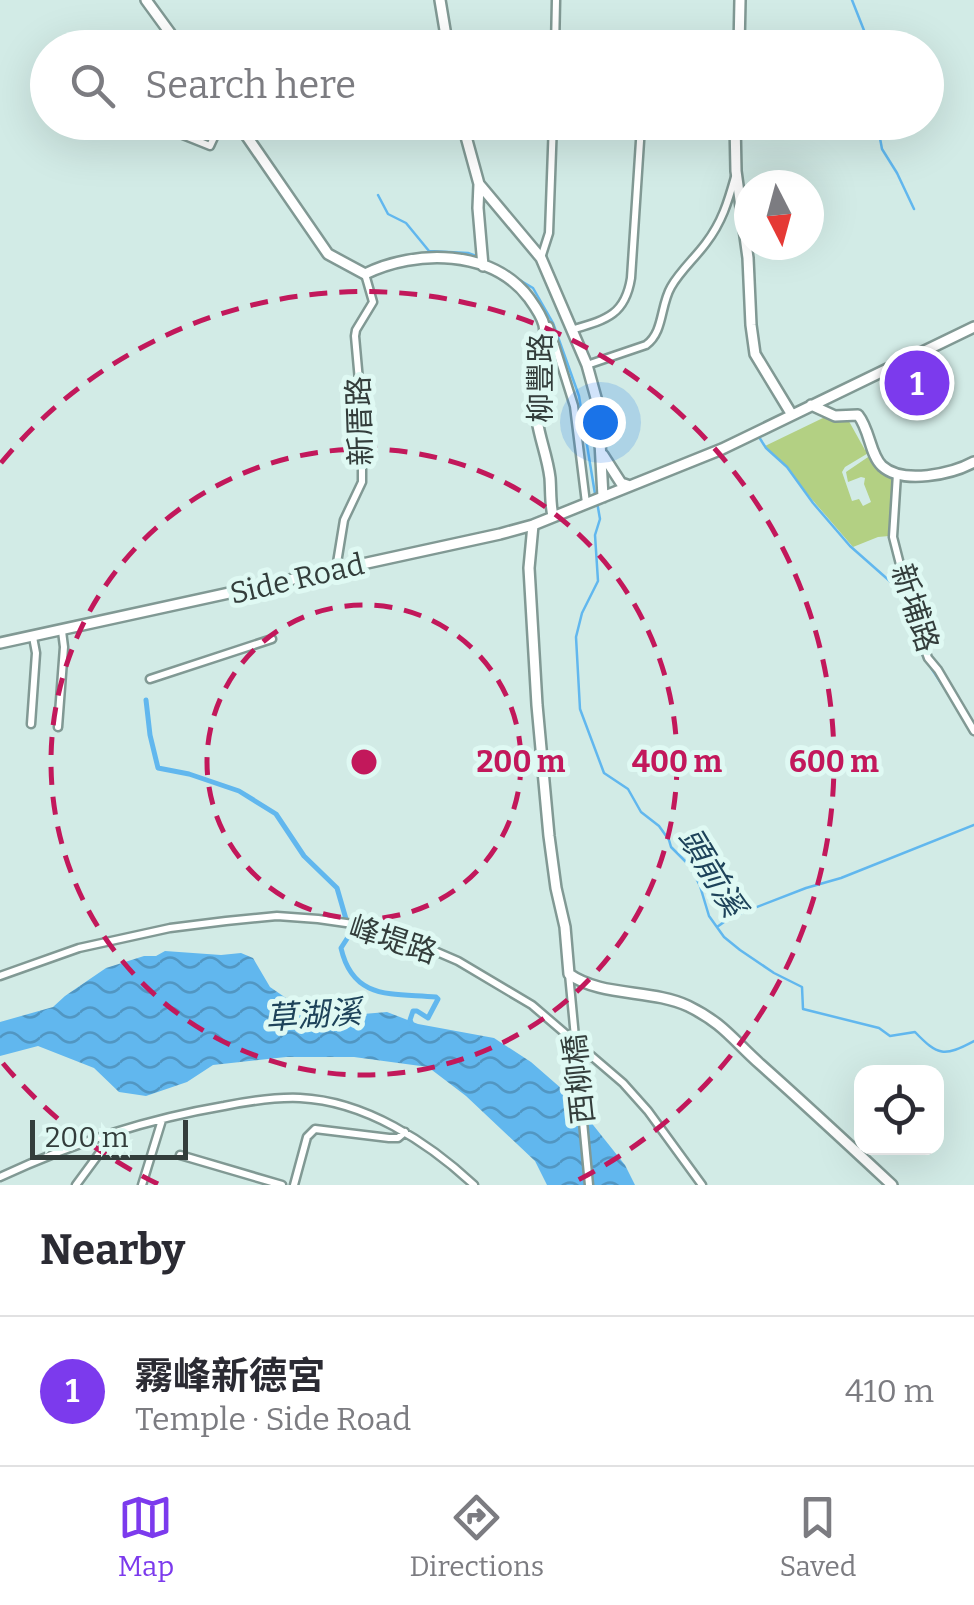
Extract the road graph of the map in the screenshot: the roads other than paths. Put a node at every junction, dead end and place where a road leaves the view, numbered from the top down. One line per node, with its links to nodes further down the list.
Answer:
1 (146, 0): 5 (street)
2 (440, 0): 6 (street)
3 (556, 0): 7 (street)
4 (740, 0): 8 (street)
5 (168, 30)
6 (445, 30)
7 (556, 30)
8 (739, 30)
9 (249, 140): 20 (street)
10 (467, 140): 16 (street)
11 (552, 140): 17 (street)
12 (639, 140): 23 (street)
13 (735, 140): 14 (street)
14 (736, 170)
15 (734, 179): 24 (street)
16 (479, 184): 17 (street); 19 (street)
17 (541, 258): 23 (street)
18 (748, 260): 26 (street)
19 (483, 266): 20 (street); 21 (street, 柳豐路)
20 (366, 274): 34 (street, 新厝路)
21 (544, 326): 31 (street); 32 (street, 柳豐路)
22 (974, 326): 25 (street, Side Road)
23 (570, 330): 24 (street)
24 (586, 365): 27 (street)
25 (810, 405): 26 (street, Side Road); 29 (street)
26 (792, 415): 30 (street, Side Road)
27 (602, 453): 30 (street); 31 (street)
28 (974, 462): 29 (street)
29 (897, 474): 42 (street, 新埔路)
30 (630, 486): 31 (street, Side Road)
31 (595, 500): 32 (street, Side Road)
32 (553, 516): 33 (street, Side Road)
33 (533, 524): 34 (street, Side Road); 43 (street)
34 (336, 570): 35 (street, Side Road)
35 (62, 630): 36 (street, Side Road); 41 (street)
36 (33, 636): 38 (street, Side Road); 40 (street)
37 (272, 639): 39 (street)
38 (0, 644)
39 (150, 679)
40 (31, 724)
41 (58, 727)
42 (974, 732)
43 (569, 974): 45 (street, 西柳橋); 58 (street)
44 (0, 976): 45 (street, 峰堤路)
45 (575, 1041): 56 (street, 西柳橋); 57 (street, 峰堤路)
46 (162, 1119): 47 (street); 48 (street); 52 (street)
47 (405, 1132): 54 (street); 55 (street)
48 (107, 1135): 50 (street); 51 (street)
49 (180, 1155): 53 (street)
50 (0, 1177)
51 (76, 1185)
52 (142, 1185)
53 (282, 1185)
54 (294, 1185)
55 (474, 1185)
56 (588, 1185)
57 (702, 1185)
58 (892, 1185)

